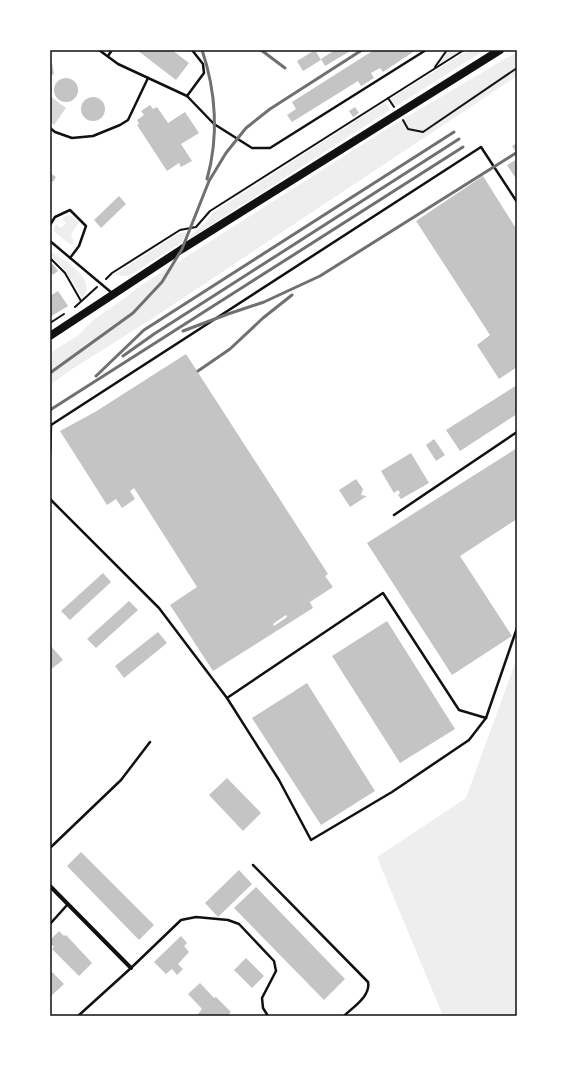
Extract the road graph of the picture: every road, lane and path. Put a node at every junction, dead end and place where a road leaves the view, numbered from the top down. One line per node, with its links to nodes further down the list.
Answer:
1 (100, 50): 8 (lane)
2 (112, 50): 8 (lane)
3 (192, 50): 12 (lane)
4 (426, 50): 12 (lane)
5 (447, 50): 9 (path)
6 (464, 50): 9 (path)
7 (500, 50): 14 (main road)
8 (108, 56): 11 (lane)
9 (434, 68): 13 (path)
10 (517, 68): 14 (path)
11 (148, 78): 12 (lane); 15 (lane)
12 (187, 96)
13 (388, 98): 14 (path); 21 (path)
14 (399, 114): 22 (main road)
15 (50, 128)
16 (517, 202): 29 (lane)
17 (50, 225): 20 (lane)
18 (50, 241): 20 (lane)
19 (50, 258): 23 (path)
20 (70, 258): 21 (lane)
21 (102, 283): 22 (lane); 23 (path)
22 (114, 294): 27 (main road)
23 (82, 301): 24 (path)
24 (74, 308)
25 (68, 312): 26 (path)
26 (50, 323)
27 (50, 336)
28 (517, 432): 31 (lane)
29 (50, 456)
30 (50, 499): 33 (lane)
31 (394, 515)
32 (517, 628): 34 (lane)
33 (227, 698): 34 (lane); 34 (lane)
34 (486, 718)
35 (150, 742): 36 (lane)
36 (50, 848)
37 (253, 865): 44 (lane)
38 (50, 886): 39 (street)
39 (68, 904): 40 (lane); 41 (street)
40 (50, 924)
41 (131, 968): 42 (lane); 43 (lane)
42 (78, 1016)
43 (268, 1016)
44 (344, 1016)

